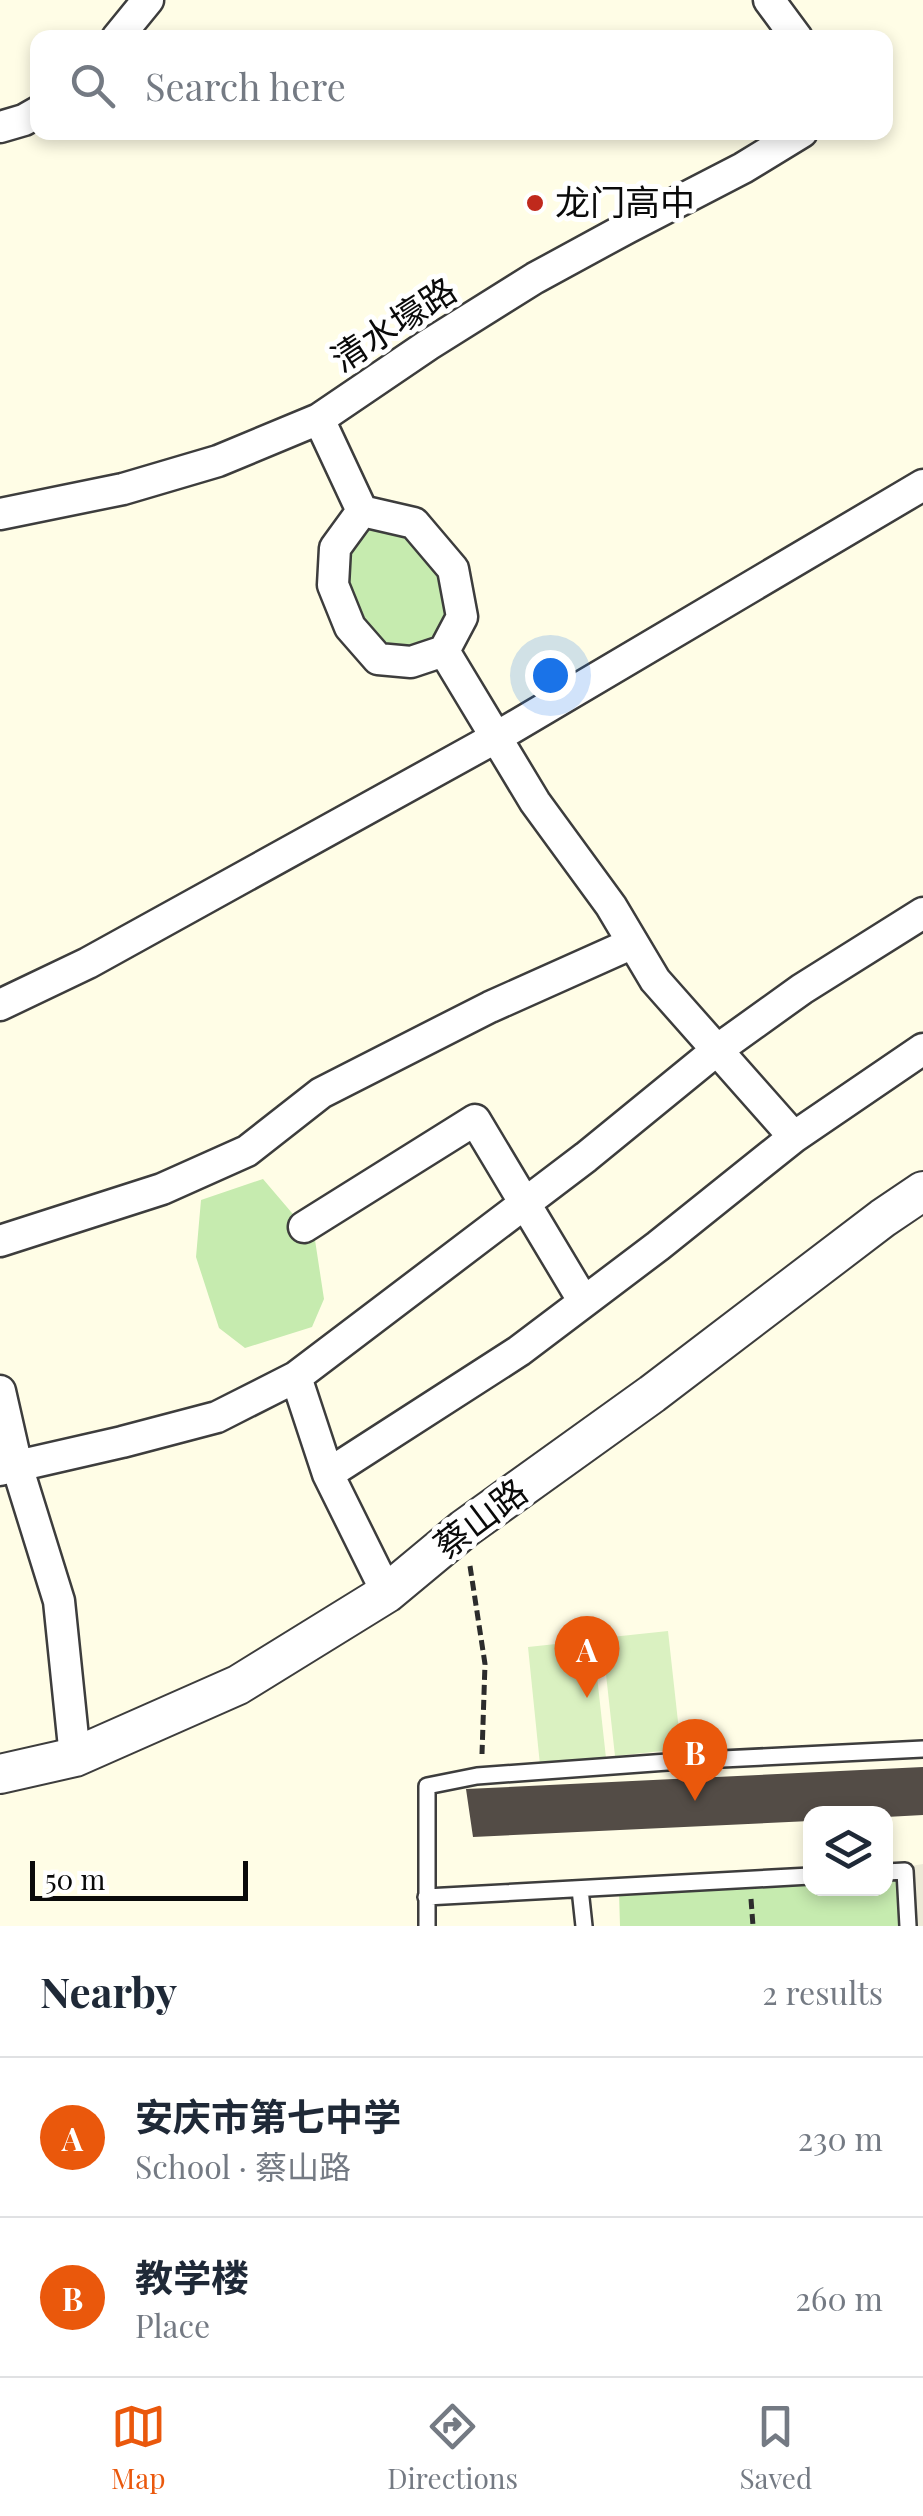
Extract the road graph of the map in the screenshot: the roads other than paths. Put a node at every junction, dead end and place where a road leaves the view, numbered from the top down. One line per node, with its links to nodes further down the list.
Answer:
1 (148, 0): 3 (street)
2 (769, 0): 4 (street)
3 (124, 30)
4 (792, 30)
5 (30, 117): 6 (street)
6 (0, 127)
7 (789, 140): 8 (street, 清水壕路)
8 (320, 419): 10 (street); 11 (street, 清水壕路)
9 (923, 485): 13 (street)
10 (362, 512): 12 (street); 12 (street)
11 (0, 514)
12 (444, 652): 13 (street)
13 (495, 738): 15 (street); 16 (street)
14 (923, 913): 18 (street)
15 (633, 942): 18 (street); 23 (street)
16 (0, 1006)
17 (923, 1048): 19 (street)
18 (717, 1050): 19 (street); 21 (street)
19 (794, 1137): 24 (street)
20 (923, 1191): 29 (street, 蔡山路)
21 (524, 1204): 22 (street); 24 (street); 25 (street)
22 (304, 1227)
23 (0, 1241)
24 (584, 1302): 28 (street)
25 (296, 1377): 27 (street); 28 (street)
26 (0, 1391): 27 (street)
27 (9, 1468): 31 (street)
28 (328, 1474): 29 (street)
29 (387, 1593): 31 (street, 蔡山路)
30 (923, 1748): 36 (lane)
31 (75, 1758): 32 (street, 蔡山路)
32 (0, 1774)
33 (893, 1872): 39 (lane)
34 (803, 1876): 35 (lane)
35 (580, 1888): 36 (lane); 38 (lane)
36 (426, 1896): 37 (lane)
37 (426, 1926)
38 (584, 1926)
39 (908, 1926)

